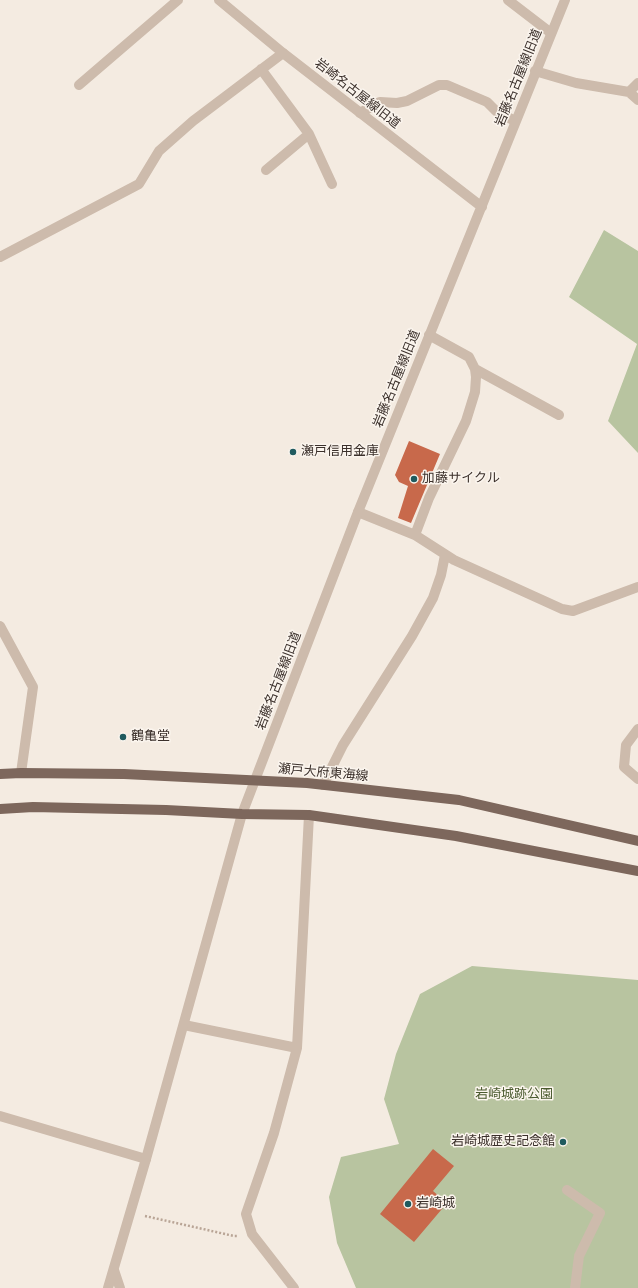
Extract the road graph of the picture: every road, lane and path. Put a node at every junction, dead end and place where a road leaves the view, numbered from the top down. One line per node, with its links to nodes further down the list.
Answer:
1 (178, 0): 10 (street)
2 (219, 0): 6 (street, 岩崎名古屋線旧道)
3 (508, 0): 5 (street)
4 (565, 0): 5 (street, 岩藤名古屋線旧道)
5 (551, 33): 8 (street, 岩藤名古屋線旧道)
6 (283, 53): 7 (street); 13 (street, 岩崎名古屋線旧道)
7 (261, 69): 15 (street); 19 (street)
8 (536, 71): 11 (street); 14 (street, 岩藤名古屋線旧道)
9 (638, 83): 11 (street)
10 (79, 85)
11 (629, 92): 12 (street)
12 (638, 100)
13 (360, 113): 14 (street); 18 (street, 岩崎名古屋線旧道)
14 (516, 122): 18 (street, 岩藤名古屋線旧道)
15 (309, 134): 16 (street); 17 (street)
16 (266, 170)
17 (332, 184)
18 (482, 207): 20 (street, 岩藤名古屋線旧道)
19 (0, 257)
20 (429, 335): 21 (street); 23 (street, 岩藤名古屋線旧道)
21 (475, 369): 22 (street); 24 (street)
22 (559, 415)
23 (358, 512): 24 (street); 32 (street, 岩藤名古屋線旧道)
24 (415, 535): 25 (street)
25 (445, 554): 26 (street); 33 (street)
26 (638, 587)
27 (0, 626): 29 (street)
28 (638, 729): 31 (street)
29 (21, 773): 30 (main road, 瀬戸大府東海線); 32 (main road, 瀬戸大府東海線)
30 (0, 774)
31 (638, 779)
32 (254, 781): 33 (main road, 瀬戸大府東海線); 35 (street, 岩藤名古屋線旧道)
33 (323, 785): 37 (main road, 瀬戸大府東海線)
34 (0, 809): 35 (main road)
35 (242, 814): 36 (main road); 39 (street, 岩藤名古屋線旧道)
36 (309, 815): 38 (main road); 40 (street)
37 (638, 840)
38 (638, 871)
39 (184, 1025): 40 (street); 42 (street, 岩藤名古屋線旧道)
40 (296, 1048): 45 (street)
41 (0, 1116): 42 (street)
42 (146, 1159): 44 (street, 岩藤名古屋線旧道)
43 (566, 1190): 50 (street)
44 (131, 1213): 45 (path); 46 (street, 岩藤名古屋線旧道)
45 (252, 1234): 49 (street)
46 (114, 1270): 47 (street, 岩藤名古屋線旧道); 48 (street)
47 (108, 1288)
48 (120, 1288)
49 (294, 1288)
50 (575, 1288)

